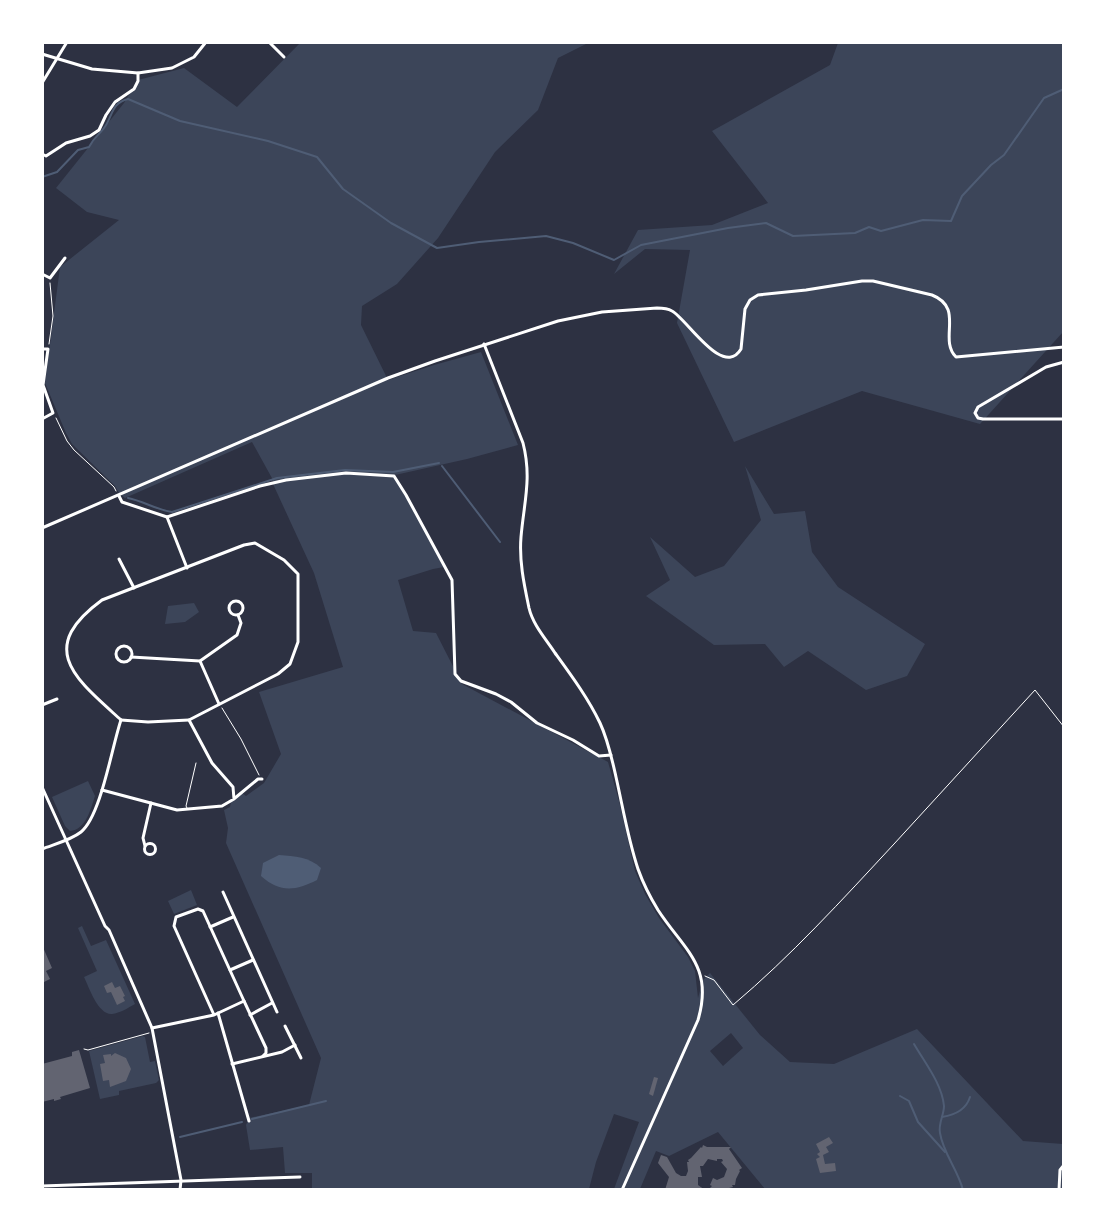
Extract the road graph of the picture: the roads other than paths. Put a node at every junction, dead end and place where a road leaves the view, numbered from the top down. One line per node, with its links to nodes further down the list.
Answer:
1 (66, 42): 6 (street)
2 (206, 42): 7 (street)
3 (269, 42): 5 (street)
4 (42, 54): 6 (street)
5 (284, 57)
6 (57, 58): 7 (street); 8 (street)
7 (138, 73): 9 (street)
8 (42, 84)
9 (42, 154)
10 (65, 258): 11 (street)
11 (42, 274)
12 (484, 344): 13 (street); 18 (street); 32 (street)
13 (1064, 347)
14 (42, 349): 16 (street)
15 (1064, 362): 17 (street)
16 (42, 419)
17 (1064, 419)
18 (119, 496): 19 (street); 20 (street)
19 (167, 517): 22 (street); 32 (street)
20 (42, 528)
21 (119, 559): 23 (street)
22 (187, 568): 23 (street); 28 (street)
23 (134, 588): 30 (street)
24 (238, 615): 24 (street); 26 (street)
25 (132, 657): 25 (street); 26 (street)
26 (200, 661): 28 (street)
27 (57, 699): 29 (street)
28 (219, 704): 31 (street)
29 (42, 705)
30 (120, 720): 31 (street); 36 (street)
31 (189, 720): 37 (street)
32 (611, 755): 65 (street)
33 (196, 763): 39 (lane)
34 (262, 779): 37 (street)
35 (42, 786): 40 (street)
36 (102, 790): 38 (street); 40 (street)
37 (234, 799): 39 (street)
38 (151, 803): 39 (street); 41 (street)
39 (187, 810)
40 (67, 839): 42 (street); 54 (street)
41 (145, 846): 41 (street)
42 (42, 849)
43 (223, 892): 44 (street)
44 (233, 917): 45 (street); 46 (street)
45 (210, 927): 47 (street); 51 (street)
46 (253, 960): 47 (street); 49 (street)
47 (230, 970): 48 (street)
48 (244, 1002): 51 (street); 52 (street)
49 (272, 1003): 50 (street); 52 (street)
50 (277, 1012)
51 (216, 1014): 54 (street); 58 (street)
52 (250, 1015): 56 (street)
53 (285, 1026): 55 (street)
54 (152, 1030): 62 (street)
55 (295, 1045): 56 (street); 57 (street)
56 (263, 1056): 58 (street)
57 (301, 1058)
58 (232, 1064): 59 (street)
59 (248, 1120)
60 (1064, 1165): 66 (street)
61 (300, 1177): 62 (street)
62 (181, 1180): 63 (street); 64 (street)
63 (42, 1186)
64 (180, 1190)
65 (622, 1190)
66 (1059, 1190)

